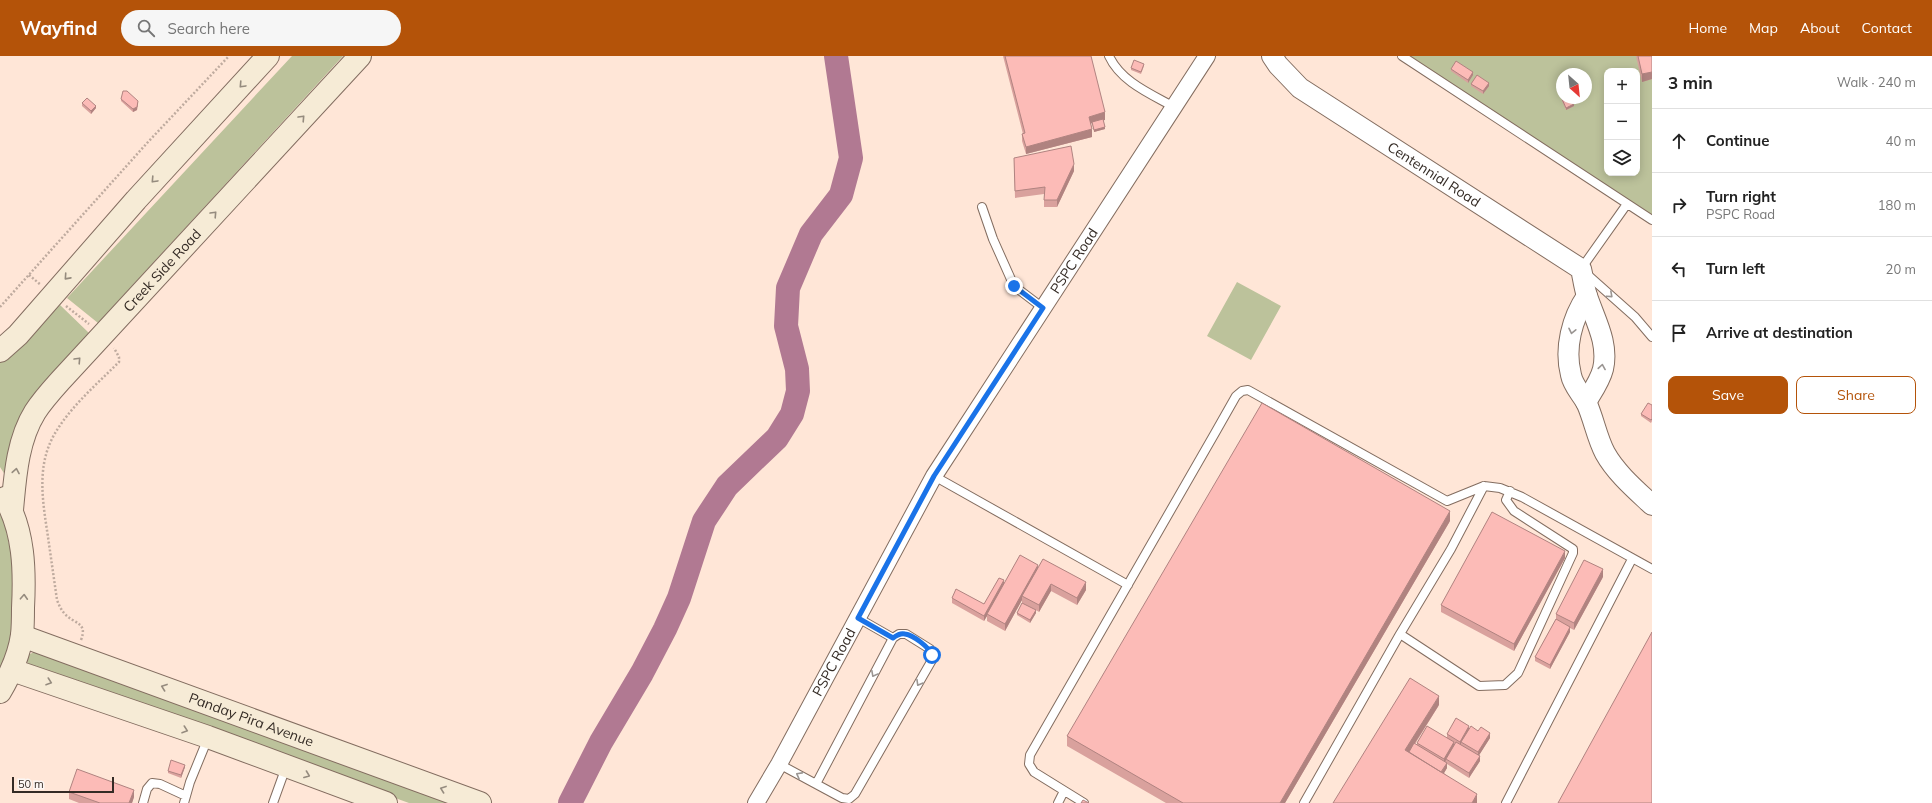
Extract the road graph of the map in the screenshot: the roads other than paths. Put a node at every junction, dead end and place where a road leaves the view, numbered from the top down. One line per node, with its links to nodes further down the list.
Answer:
1 (268, 56): 15 (main road, one-way to 15)
2 (360, 56): 22 (main road, Creek Side Road, one-way to 2)
3 (1109, 56): 7 (lane)
4 (1207, 56): 7 (street, PSPC Road)
5 (1272, 56): 11 (street, Centennial Road)
6 (1402, 56): 8 (lane)
7 (1174, 107): 13 (street, PSPC Road)
8 (1627, 204): 10 (lane); 11 (lane)
9 (982, 207): 13 (lane)
10 (1652, 220)
11 (1581, 269): 12 (street); 14 (lane, one-way to 14)
12 (1587, 296): 16 (street, one-way to 12); 16 (street, one-way to 16)
13 (1043, 308): 17 (street, PSPC Road)
14 (1652, 337)
15 (0, 351)
16 (1586, 402): 21 (street)
17 (934, 476): 25 (lane); 26 (street, PSPC Road)
18 (1484, 486): 20 (lane); 25 (lane); 27 (lane)
19 (0, 489): 22 (main road)
20 (1510, 491): 23 (lane); 27 (lane)
21 (1652, 505)
22 (12, 510): 28 (main road, one-way to 22)
23 (1632, 559): 24 (lane); 46 (lane)
24 (1652, 570)
25 (1128, 585): 36 (lane)
26 (858, 618): 29 (lane); 33 (street, PSPC Road)
27 (1400, 634): 45 (lane)
28 (22, 636): 30 (main road); 41 (main road, Panday Pira Avenue, one-way to 28)
29 (893, 638): 35 (lane, one-way to 35); 35 (lane, one-way to 35)
30 (12, 670): 31 (main road); 32 (main road, one-way to 32)
31 (0, 692)
32 (208, 738): 34 (main road); 37 (lane)
33 (779, 764): 35 (lane, one-way to 33); 42 (street, PSPC Road)
34 (286, 767): 39 (lane); 40 (main road, one-way to 40)
35 (816, 784)
36 (1064, 791): 43 (lane); 44 (lane)
37 (185, 800): 38 (lane)
38 (143, 803)
39 (273, 803)
40 (386, 803)
41 (480, 803)
42 (756, 803)
43 (1058, 803)
44 (1084, 803)
45 (1304, 803)
46 (1506, 803)

